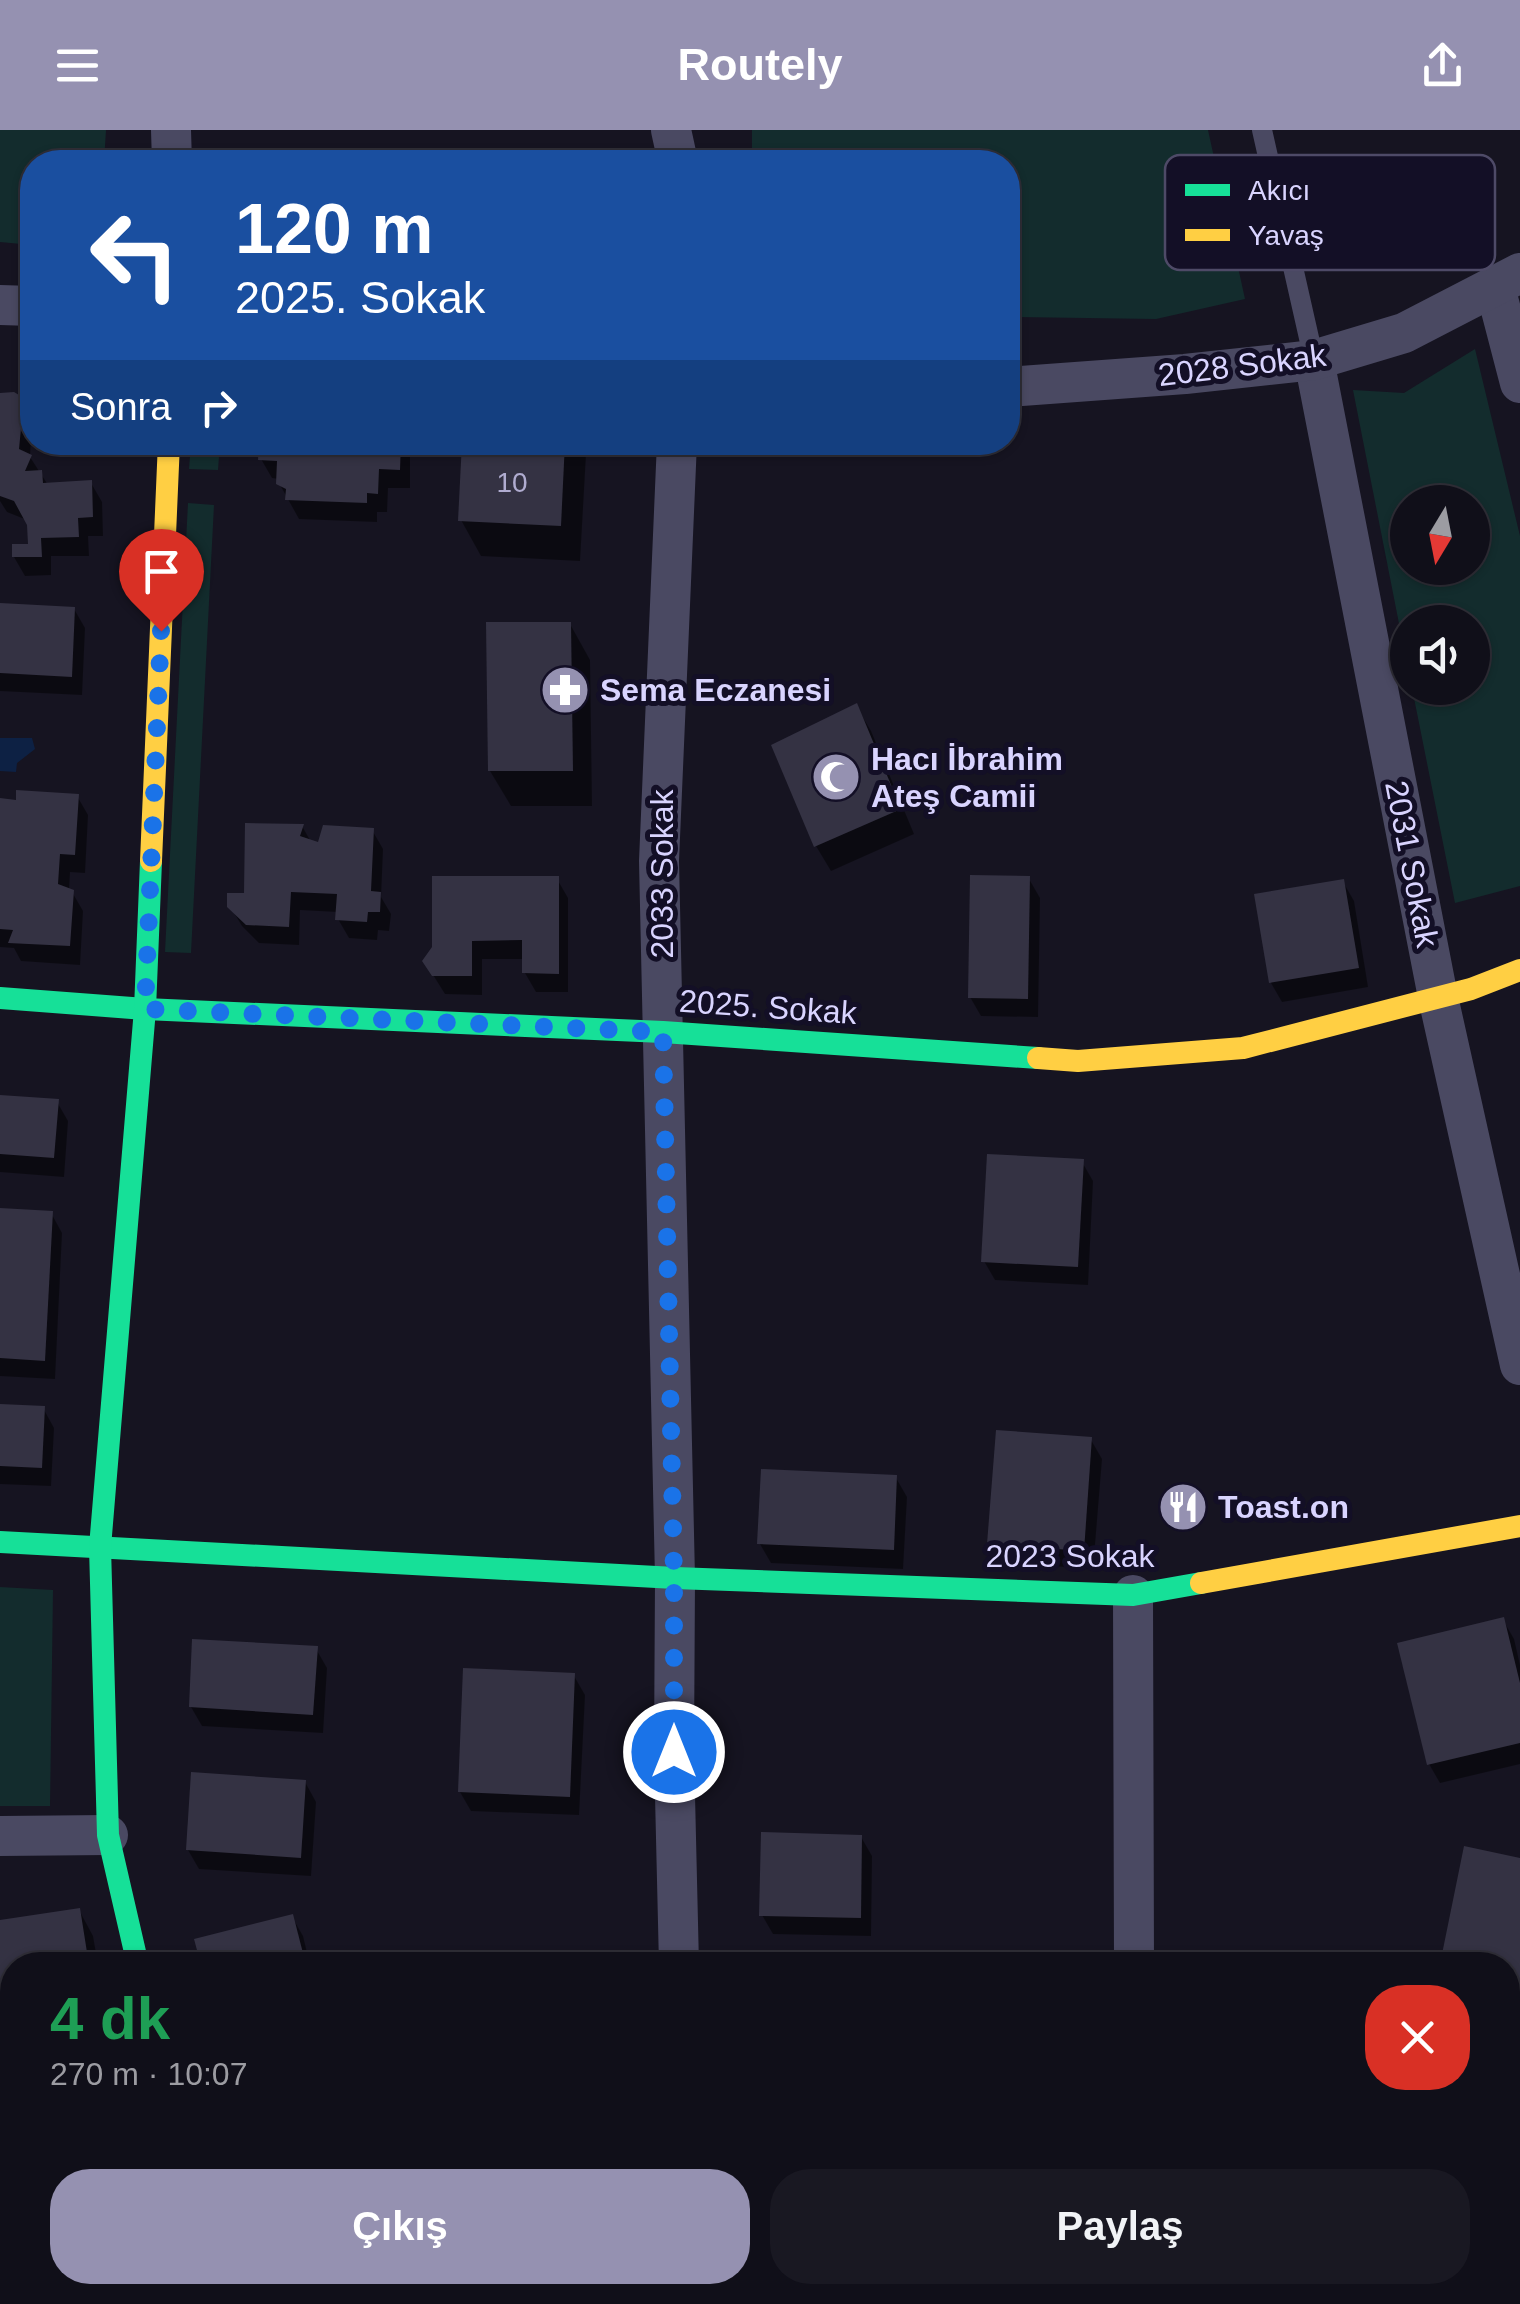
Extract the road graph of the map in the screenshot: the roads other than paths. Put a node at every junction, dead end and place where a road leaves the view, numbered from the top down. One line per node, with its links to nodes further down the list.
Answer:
1 (1262, 130): 2 (lane)
2 (1268, 155)
3 (1294, 270): 5 (lane)
4 (1507, 280): 5 (street, 2028 Sokak); 6 (street)
5 (1314, 360): 7 (street, 2028 Sokak); 11 (street, 2031 Sokak)
6 (1520, 383)
7 (1020, 386)
8 (168, 455): 13 (street)
9 (676, 455): 14 (street, 2033 Sokak)
10 (1520, 970): 11 (street, 2025. Sokak)
11 (1438, 997): 14 (street, 2025. Sokak); 15 (street, 2031 Sokak)
12 (0, 998): 13 (street, 2025. Sokak)
13 (145, 1009): 14 (street, 2025. Sokak); 18 (street)
14 (663, 1032): 19 (street, 2033 Sokak)
15 (1520, 1365)
16 (1520, 1526): 20 (street, 2023 Sokak)
17 (0, 1542): 18 (street, 2023 Sokak)
18 (100, 1547): 19 (street, 2023 Sokak); 22 (street)
19 (674, 1578): 20 (street, 2023 Sokak); 24 (street, 2033 Sokak)
20 (1133, 1595): 25 (street)
21 (0, 1836): 22 (street)
22 (108, 1836): 23 (street)
23 (135, 1952)
24 (679, 1952)
25 (1134, 1952)

